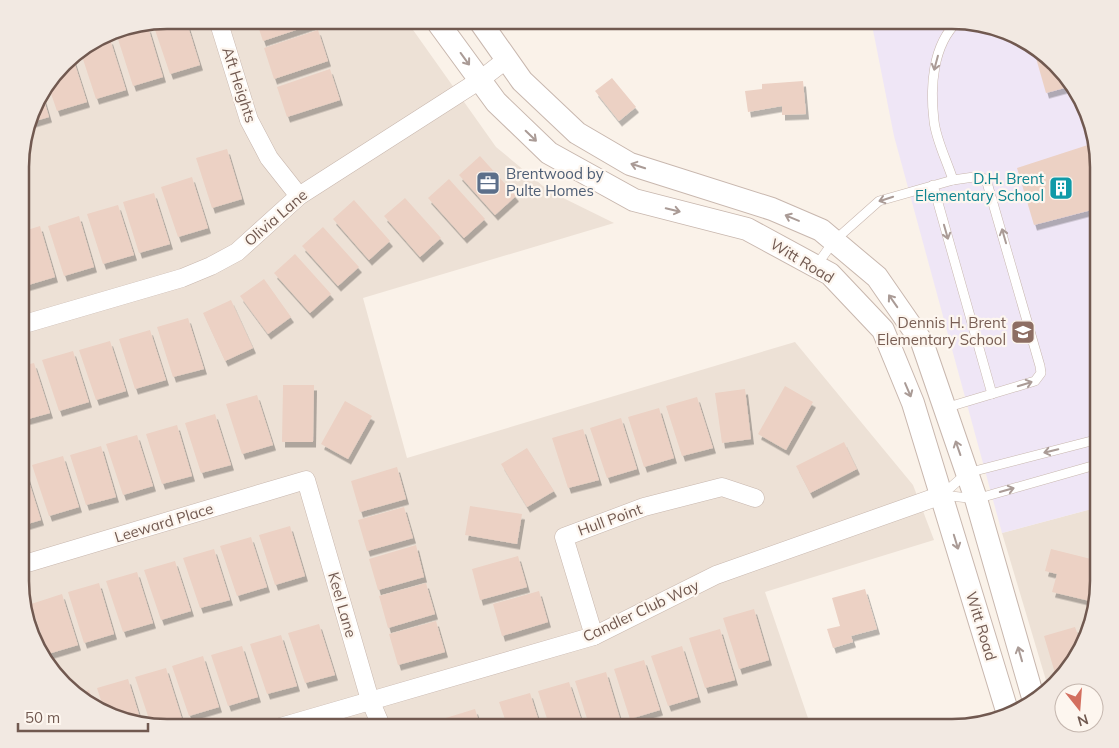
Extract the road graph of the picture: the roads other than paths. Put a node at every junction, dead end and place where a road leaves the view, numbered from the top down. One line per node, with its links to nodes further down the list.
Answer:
1 (221, 29): 10 (street, Aft Heights)
2 (443, 29): 6 (street, Witt Road, one-way to 6)
3 (485, 29): 5 (street, Witt Road)
4 (950, 29): 7 (lane, one-way to 7)
5 (507, 59): 6 (street, Olivia Lane); 9 (street, Witt Road, one-way to 5)
6 (480, 80): 10 (street, Olivia Lane); 11 (street, Witt Road, one-way to 11)
7 (952, 180): 8 (lane); 15 (lane, one-way to 7)
8 (933, 185): 12 (lane, one-way to 12); 15 (lane, one-way to 15)
9 (711, 190): 11 (street); 12 (street, Witt Road, one-way to 9)
10 (299, 196): 14 (street, Olivia Lane)
11 (701, 218): 13 (street, Witt Road)
12 (834, 242): 13 (lane); 16 (street, Witt Road, one-way to 12)
13 (816, 266): 21 (street, Witt Road, one-way to 21)
14 (29, 323)
15 (992, 394): 16 (lane)
16 (944, 408): 19 (street, Witt Road, one-way to 16)
17 (1090, 441): 19 (lane, one-way to 19)
18 (1090, 467): 23 (lane, one-way to 18)
19 (967, 473): 21 (lane); 23 (street, Witt Road)
20 (306, 480): 24 (street, Leeward Place); 27 (street, Keel Lane)
21 (942, 495): 23 (lane); 25 (street, Candler Club Way); 28 (street, Witt Road, one-way to 28)
22 (755, 498): 25 (street, Hull Point)
23 (976, 499): 26 (street, Witt Road, one-way to 23)
24 (29, 563)
25 (594, 636): 27 (street, Candler Club Way)
26 (1032, 694)
27 (370, 700): 29 (street, Candler Club Way); 30 (street, Keel Lane)
28 (1006, 708)
29 (307, 719)
30 (378, 719)

